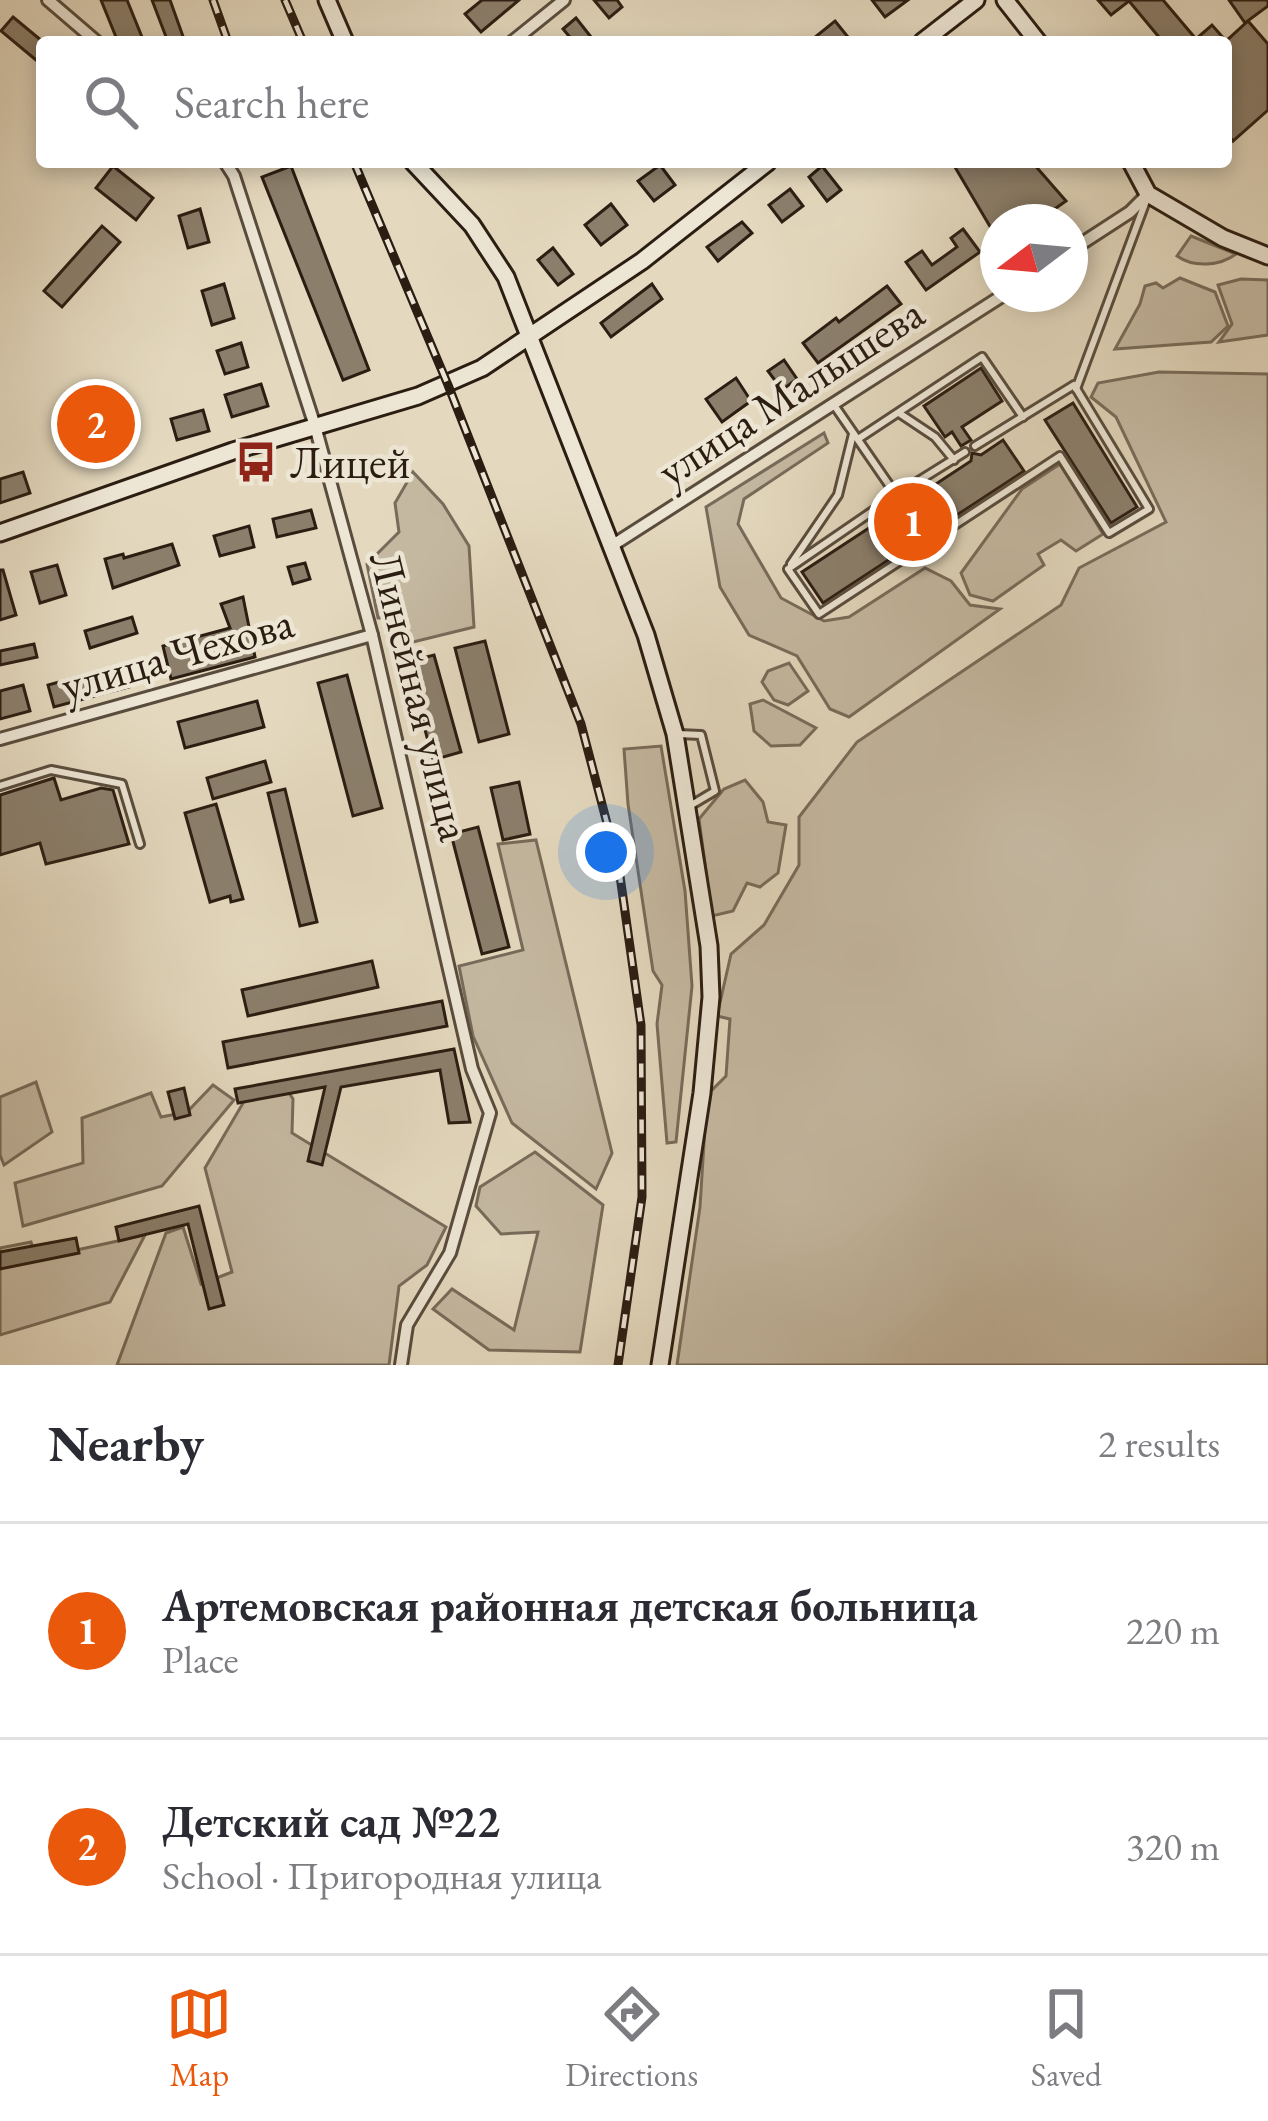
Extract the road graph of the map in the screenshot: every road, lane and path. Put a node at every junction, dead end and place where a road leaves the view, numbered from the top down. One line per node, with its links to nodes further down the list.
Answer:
1 (47, 0): 6 (street)
2 (328, 0): 7 (main road)
3 (564, 0): 8 (street)
4 (976, 0): 9 (main road)
5 (1005, 0): 10 (main road)
6 (90, 36)
7 (343, 36)
8 (519, 36)
9 (930, 36)
10 (1033, 36)
11 (229, 168): 24 (street, Линейная улица)
12 (418, 168): 19 (main road)
13 (760, 168): 19 (main road)
14 (1134, 168): 15 (main road)
15 (1148, 194): 16 (street); 17 (main road); 20 (lane)
16 (1088, 239)
17 (1268, 256)
18 (980, 310): 21 (street, улица Малышева)
19 (530, 338): 24 (main road); 31 (main road)
20 (1076, 389): 23 (lane); 32 (lane)
21 (834, 405): 25 (lane); 31 (street, улица Малышева)
22 (899, 413): 23 (lane); 25 (lane); 28 (lane)
23 (1023, 417): 26 (lane)
24 (315, 426): 30 (main road); 33 (street, Линейная улица)
25 (856, 437): 29 (lane); 32 (lane)
26 (975, 446)
27 (965, 452): 28 (lane)
28 (954, 460): 29 (lane)
29 (896, 496): 32 (lane)
30 (0, 533)
31 (613, 545): 34 (main road)
32 (788, 569)
33 (372, 635): 35 (street, улица Чехова); 39 (street, Линейная улица)
34 (675, 734): 37 (main road); 37 (lane)
35 (0, 739)
36 (0, 786): 38 (lane)
37 (688, 807): 40 (main road)
38 (140, 844)
39 (401, 1365)
40 (660, 1365)

